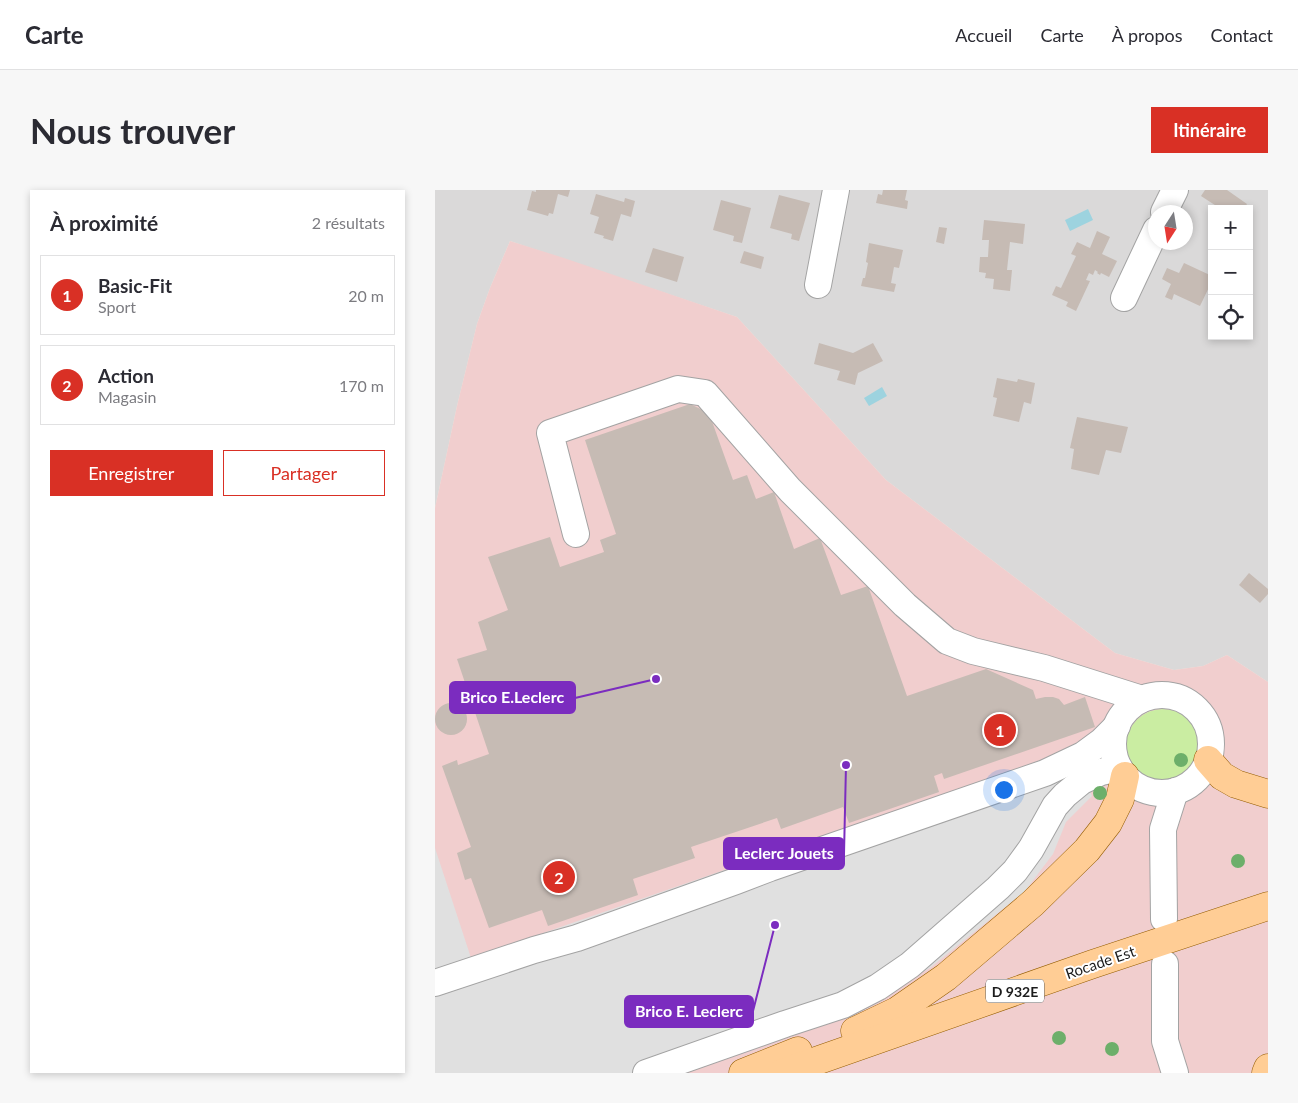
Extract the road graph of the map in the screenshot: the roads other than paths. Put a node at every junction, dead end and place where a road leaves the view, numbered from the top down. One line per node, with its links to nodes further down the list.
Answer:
1 (836, 190): 5 (street)
2 (1175, 190): 3 (street)
3 (1168, 205)
4 (1148, 245): 6 (street)
5 (818, 285)
6 (1123, 298)
7 (576, 534): 8 (street)
8 (1142, 699): 9 (street); 10 (street)
9 (1117, 726): 11 (street); 19 (street)
10 (1208, 760): 13 (street); 14 (main road)
11 (1122, 772): 12 (street); 22 (street); 23 (main road)
12 (1149, 791): 13 (street); 15 (street)
13 (1175, 791): 15 (street)
14 (1268, 794)
15 (1163, 829): 17 (street)
16 (1262, 908): 24 (main road, Rocade Est / D 932E)
17 (1164, 919)
18 (1165, 964): 20 (street)
19 (435, 983)
20 (1165, 1041): 25 (street); 26 (street)
21 (1268, 1068): 27 (main road)
22 (646, 1073)
23 (743, 1073)
24 (781, 1073)
25 (1153, 1073)
26 (1175, 1073)
27 (1266, 1073)

